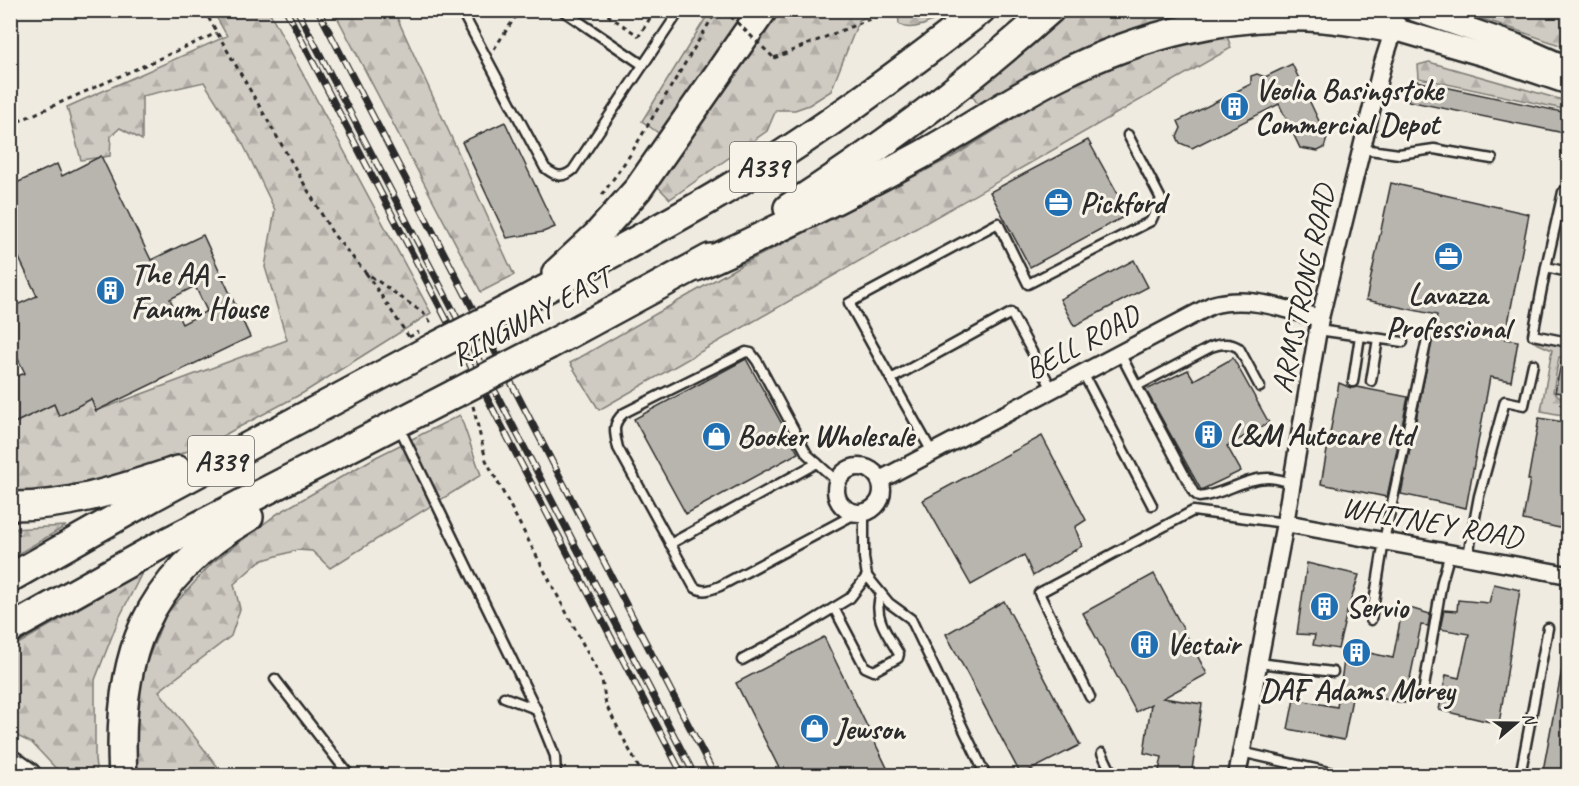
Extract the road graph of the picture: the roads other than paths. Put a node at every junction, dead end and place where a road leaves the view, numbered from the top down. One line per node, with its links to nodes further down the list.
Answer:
1 (461, 10): 9 (lane)
2 (562, 10): 9 (lane)
3 (680, 10): 9 (lane)
4 (763, 10): 19 (highway)
5 (981, 10): 19 (highway, RINGWAY EAST / A339)
6 (1050, 10): 16 (highway, RINGWAY EAST / A339)
7 (1414, 10): 10 (street)
8 (1394, 29): 11 (street); 13 (street, ARMSTRONG ROAD); 16 (highway)
9 (644, 65)
10 (1569, 68)
11 (1569, 83)
12 (1128, 135): 29 (lane)
13 (1362, 149): 14 (lane); 20 (street, ARMSTRONG ROAD)
14 (1492, 159)
15 (1569, 194): 17 (lane)
16 (696, 267): 35 (highway, RINGWAY EAST / A339, bridge)
17 (1546, 267): 18 (lane); 25 (lane)
18 (1569, 272)
19 (521, 302): 36 (highway, RINGWAY EAST / A339, bridge)
20 (1319, 324): 22 (lane); 26 (street, BELL ROAD); 42 (street, ARMSTRONG ROAD)
21 (1428, 334): 47 (lane)
22 (1360, 336): 23 (lane); 31 (lane)
23 (1377, 339): 24 (lane); 30 (lane)
24 (1403, 342)
25 (1569, 342)
26 (1120, 353): 28 (street, BELL ROAD); 32 (lane)
27 (1533, 364): 50 (lane)
28 (1083, 373): 34 (street, BELL ROAD); 43 (lane)
29 (891, 379): 34 (lane); 37 (lane)
30 (1371, 381)
31 (1353, 382)
32 (1137, 386): 33 (lane); 42 (lane)
33 (1260, 387)
34 (1052, 389): 37 (street, BELL ROAD)
35 (397, 423): 38 (highway, RINGWAY EAST / A339); 66 (lane)
36 (245, 449): 44 (highway); 53 (highway, RINGWAY EAST / A339)
37 (932, 452): 40 (street, BELL ROAD)
38 (338, 454): 58 (highway, RINGWAY EAST / A339); 71 (highway)
39 (817, 463): 41 (lane); 48 (lane); 48 (lane)
40 (880, 480): 41 (street); 45 (street)
41 (838, 482): 45 (street)
42 (1292, 483): 46 (street, ARMSTRONG ROAD)
43 (1152, 505)
44 (10, 507)
45 (860, 514): 48 (lane); 52 (lane)
46 (1285, 524): 47 (street, WHITNEY ROAD); 60 (street, ARMSTRONG ROAD); 65 (lane)
47 (1384, 542): 49 (street, WHITNEY ROAD); 56 (lane)
48 (670, 544)
49 (1450, 552): 50 (street, WHITNEY ROAD); 63 (lane)
50 (1468, 555): 51 (street, WHITNEY ROAD)
51 (1569, 575)
52 (867, 576): 54 (lane); 55 (lane)
53 (10, 578)
54 (882, 594): 55 (lane); 74 (lane)
55 (834, 608): 59 (lane)
56 (1371, 620)
57 (1548, 628): 78 (lane)
58 (10, 629)
59 (742, 660)
60 (1258, 663): 61 (lane); 67 (street, ARMSTRONG ROAD)
61 (1333, 672)
62 (275, 679): 72 (lane)
63 (1423, 693)
64 (504, 697): 66 (lane)
65 (1090, 697)
66 (536, 709): 73 (lane)
67 (1241, 752): 76 (street, ARMSTRONG ROAD); 77 (lane)
68 (1102, 753): 75 (lane)
69 (10, 764): 70 (highway)
70 (27, 776)
71 (123, 776)
72 (350, 776)
73 (556, 776)
74 (986, 776)
75 (1113, 776)
76 (1237, 776)
77 (1346, 776)
78 (1520, 776)

